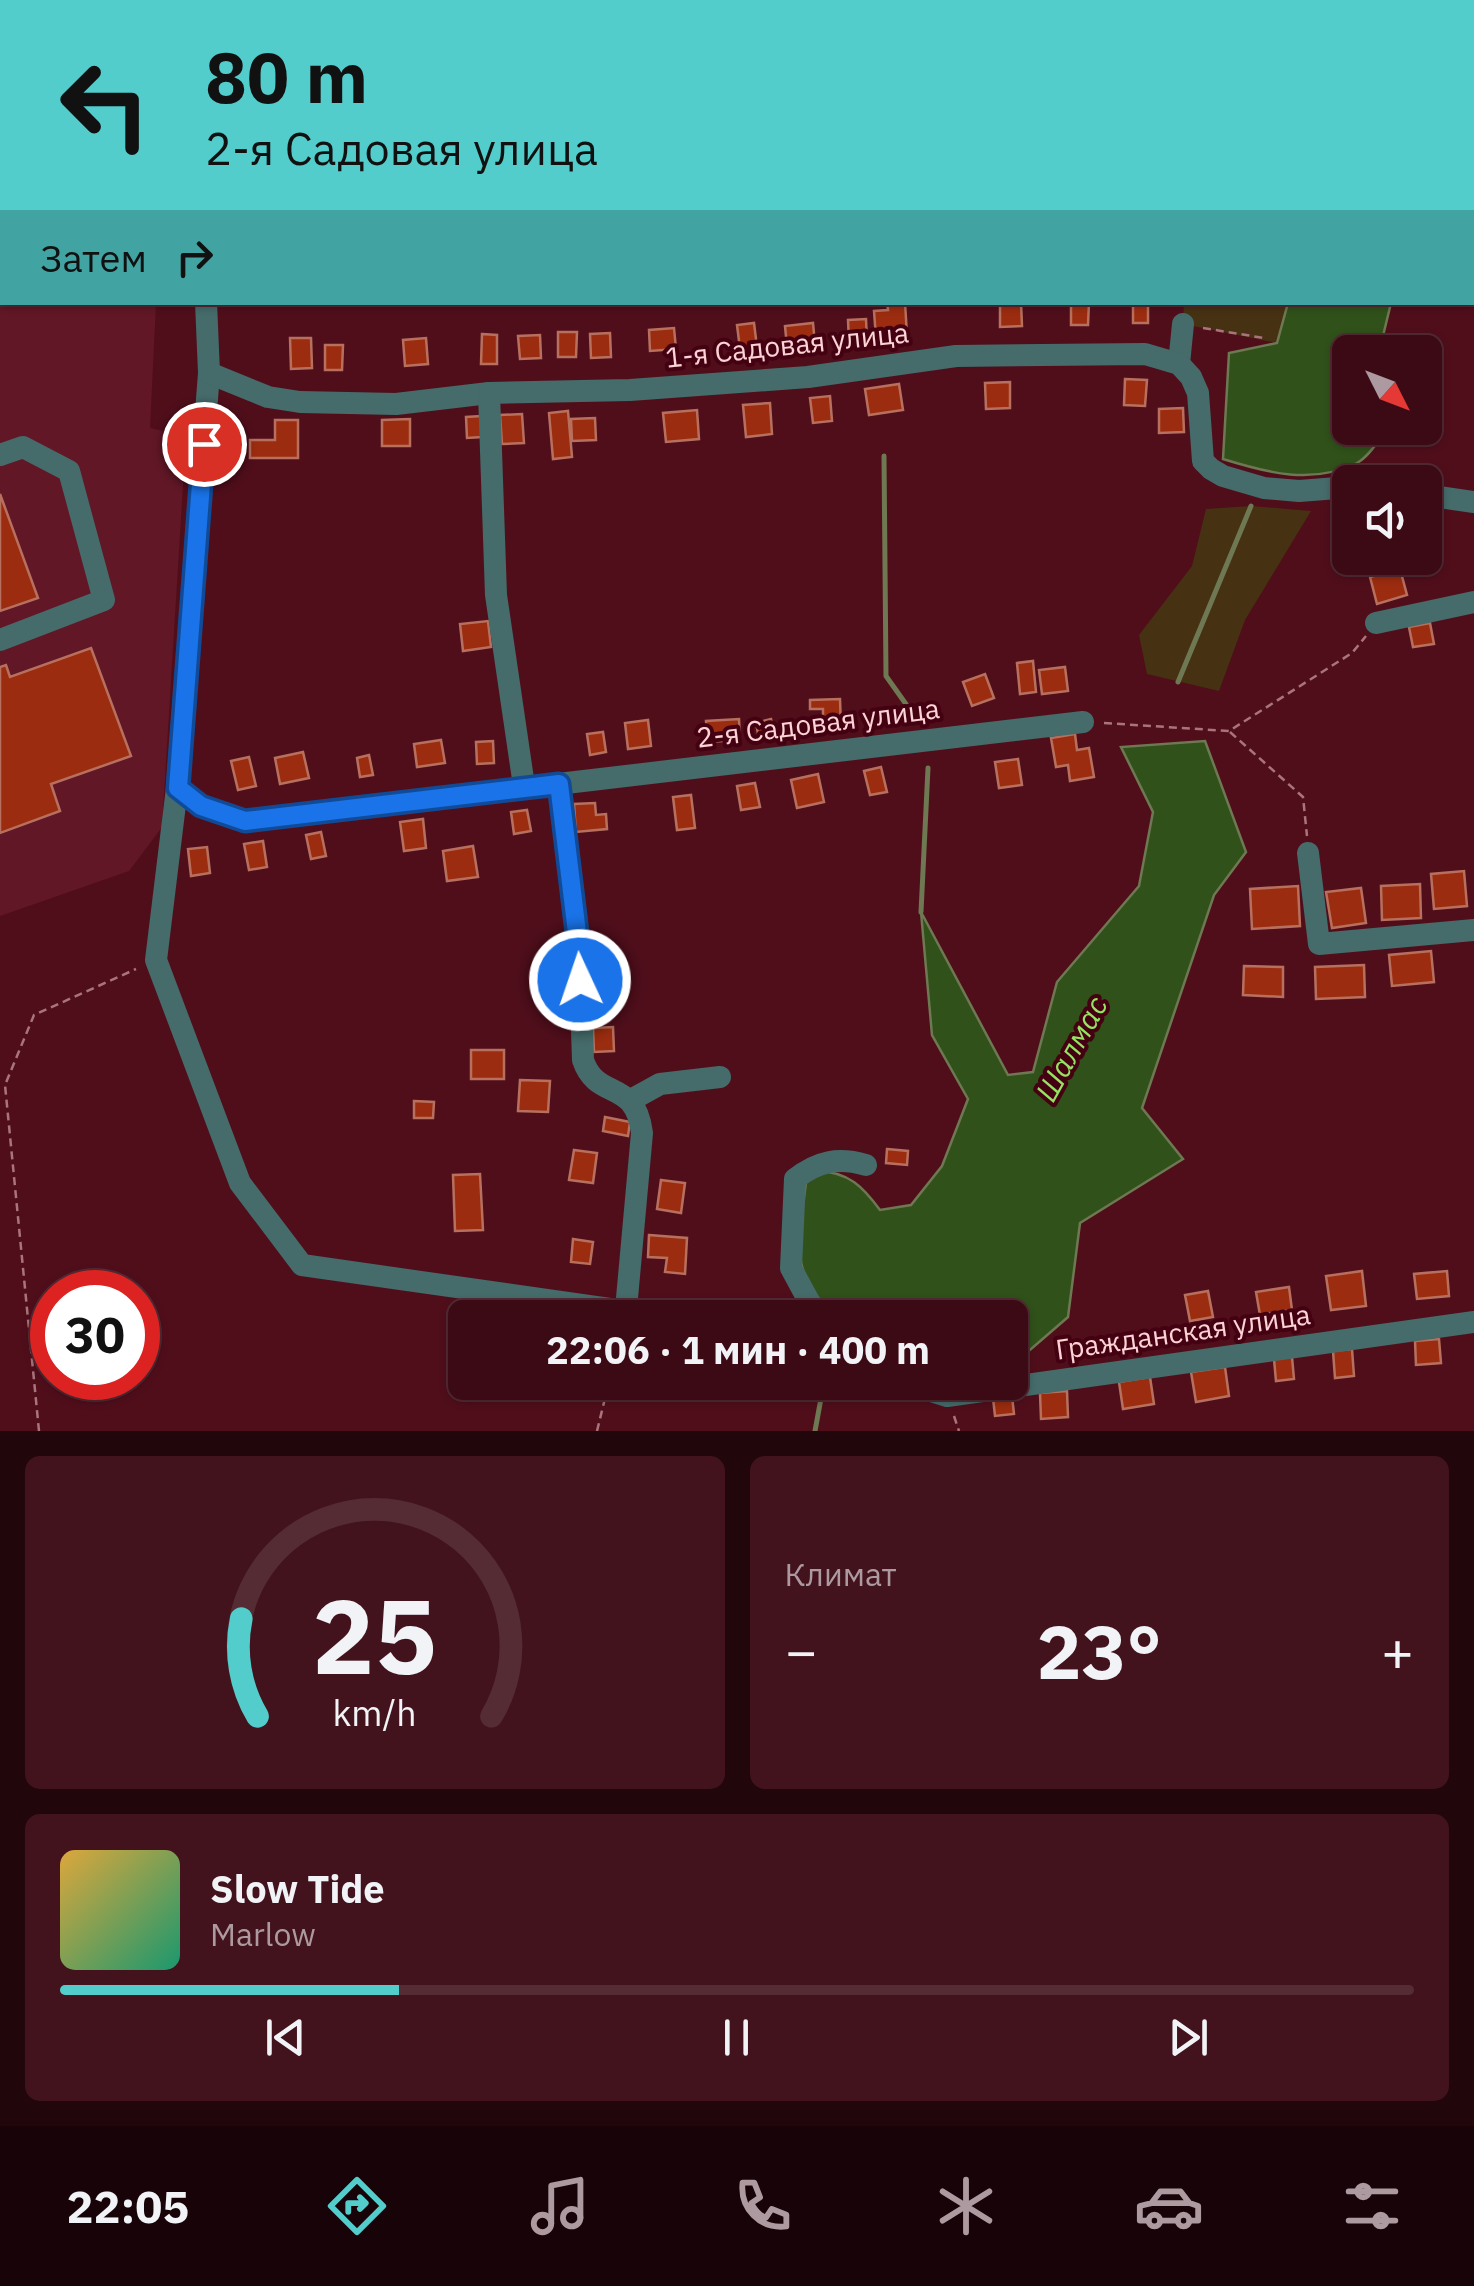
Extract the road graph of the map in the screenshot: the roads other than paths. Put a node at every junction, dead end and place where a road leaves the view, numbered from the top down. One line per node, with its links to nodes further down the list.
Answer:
1 (206, 305): 4 (street)
2 (1183, 324): 3 (street)
3 (1179, 364): 5 (street, 1-я Садовая улица); 7 (street)
4 (209, 373): 5 (street, 1-я Садовая улица); 16 (street)
5 (489, 393): 15 (street)
6 (0, 455): 12 (street)
7 (1332, 488)
8 (1442, 497): 9 (street)
9 (1474, 502)
10 (1474, 602): 11 (street)
11 (1376, 623)
12 (0, 640)
13 (1084, 722): 14 (street, 2-я Садовая улица)
14 (559, 784): 15 (street, 2-я Садовая улица); 20 (street)
15 (524, 786): 16 (street, 2-я Садовая улица)
16 (178, 788): 22 (street)
17 (1308, 852): 18 (street)
18 (1474, 930)
19 (720, 1077): 20 (street)
20 (631, 1100): 23 (street)
21 (866, 1165): 24 (street)
22 (558, 1300)
23 (627, 1300)
24 (808, 1300)
25 (1474, 1322): 26 (street, Гражданская улица)
26 (1028, 1385)

